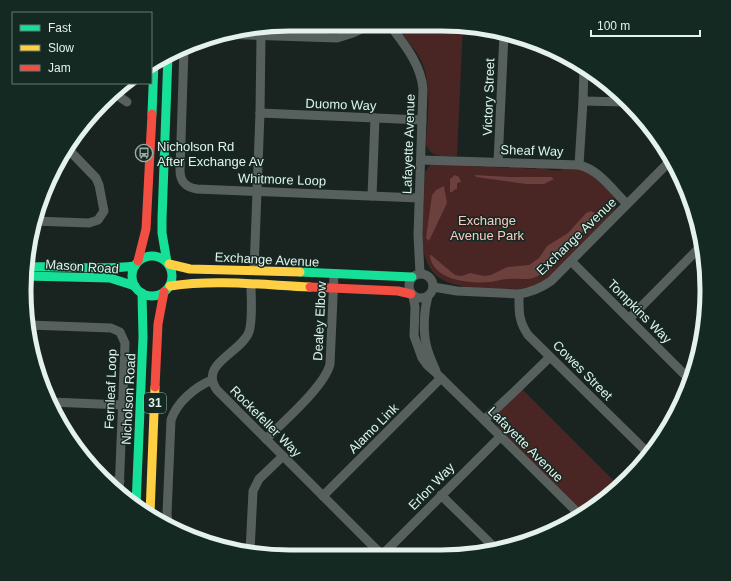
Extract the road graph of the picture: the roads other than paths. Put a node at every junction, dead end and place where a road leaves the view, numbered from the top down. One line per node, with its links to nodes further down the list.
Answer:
1 (357, 31): 4 (street)
2 (394, 31): 16 (street, Lafayette Avenue)
3 (245, 35): 4 (street)
4 (261, 36): 14 (street)
5 (504, 39): 19 (street, Victory Street)
6 (184, 54): 22 (street, Whitmore Loop)
7 (168, 62): 29 (main road, Nicholson Road / 31)
8 (154, 70): 30 (main road)
9 (584, 74): 11 (street)
10 (118, 96): 12 (street)
11 (583, 101): 13 (street); 21 (street)
12 (127, 102)
13 (619, 102)
14 (260, 113): 15 (street, Duomo Way); 22 (street)
15 (375, 118): 16 (street, Duomo Way); 23 (street)
16 (422, 120): 18 (street, Lafayette Avenue)
17 (71, 152): 26 (street)
18 (421, 160): 19 (street, Sheaf Way); 24 (street, Lafayette Avenue)
19 (498, 162): 21 (street, Sheaf Way)
20 (667, 164): 25 (street, Exchange Avenue)
21 (580, 165): 25 (street, Sheaf Way)
22 (256, 191): 23 (street, Whitmore Loop); 33 (street)
23 (372, 196): 24 (street, Whitmore Loop)
24 (419, 198): 35 (street, Lafayette Avenue)
25 (627, 204): 28 (street, Exchange Avenue)
26 (41, 221)
27 (697, 251): 45 (street)
28 (571, 261): 42 (street, Exchange Avenue); 45 (street, Tompkins Way)
29 (168, 263): 30 (main road); 33 (main road, Exchange Avenue); 40 (main road, Nicholson Road / 31)
30 (136, 264): 31 (main road, Mason Road); 36 (main road)
31 (32, 269)
32 (32, 269): 36 (main road, Mason Road)
33 (254, 270): 34 (main road, Exchange Avenue)
34 (334, 275): 35 (main road, Exchange Avenue); 39 (street, Dealey Elbow)
35 (416, 275): 38 (street); 43 (street)
36 (135, 286): 41 (main road)
37 (252, 286): 39 (main road, Exchange Avenue); 40 (main road, Exchange Avenue); 50 (street)
38 (433, 287): 42 (street, Exchange Avenue); 44 (street)
39 (333, 288): 43 (main road, Exchange Avenue); 55 (street, Dealey Elbow)
40 (167, 289): 41 (main road); 64 (main road, Nicholson Road / 31)
41 (142, 293): 63 (main road, Nicholson Road / 31)
42 (519, 294): 47 (street, Cowes Street)
43 (412, 295): 44 (street); 48 (street, Lafayette Avenue)
44 (428, 296): 48 (street, Lafayette Avenue)
45 (629, 319): 49 (street, Tompkins Way)
46 (33, 325): 52 (street, Fernleaf Loop)
47 (550, 357): 53 (street); 56 (street, Cowes Street)
48 (439, 375): 53 (street, Lafayette Avenue); 62 (street, Alamo Link)
49 (685, 375)
50 (212, 380): 55 (street, Rockefeller Way); 66 (street)
51 (57, 402): 52 (street)
52 (123, 405): 59 (street, Fernleaf Loop)
53 (484, 420): 54 (street, Lafayette Avenue)
54 (500, 437): 61 (street, Erlon Way); 65 (street, Lafayette Avenue)
55 (266, 439): 57 (street, Rockefeller Way)
56 (645, 450)
57 (283, 456): 62 (street, Rockefeller Way); 68 (street)
58 (114, 481): 59 (street)
59 (120, 481): 60 (street, Fernleaf Loop)
60 (120, 486)
61 (441, 495): 67 (street); 70 (street, Erlon Way)
62 (323, 496): 69 (street, Rockefeller Way)
63 (136, 499)
64 (150, 509)
65 (576, 511)
66 (167, 518)
67 (492, 545)
68 (250, 547)
69 (377, 550)
70 (387, 550)

